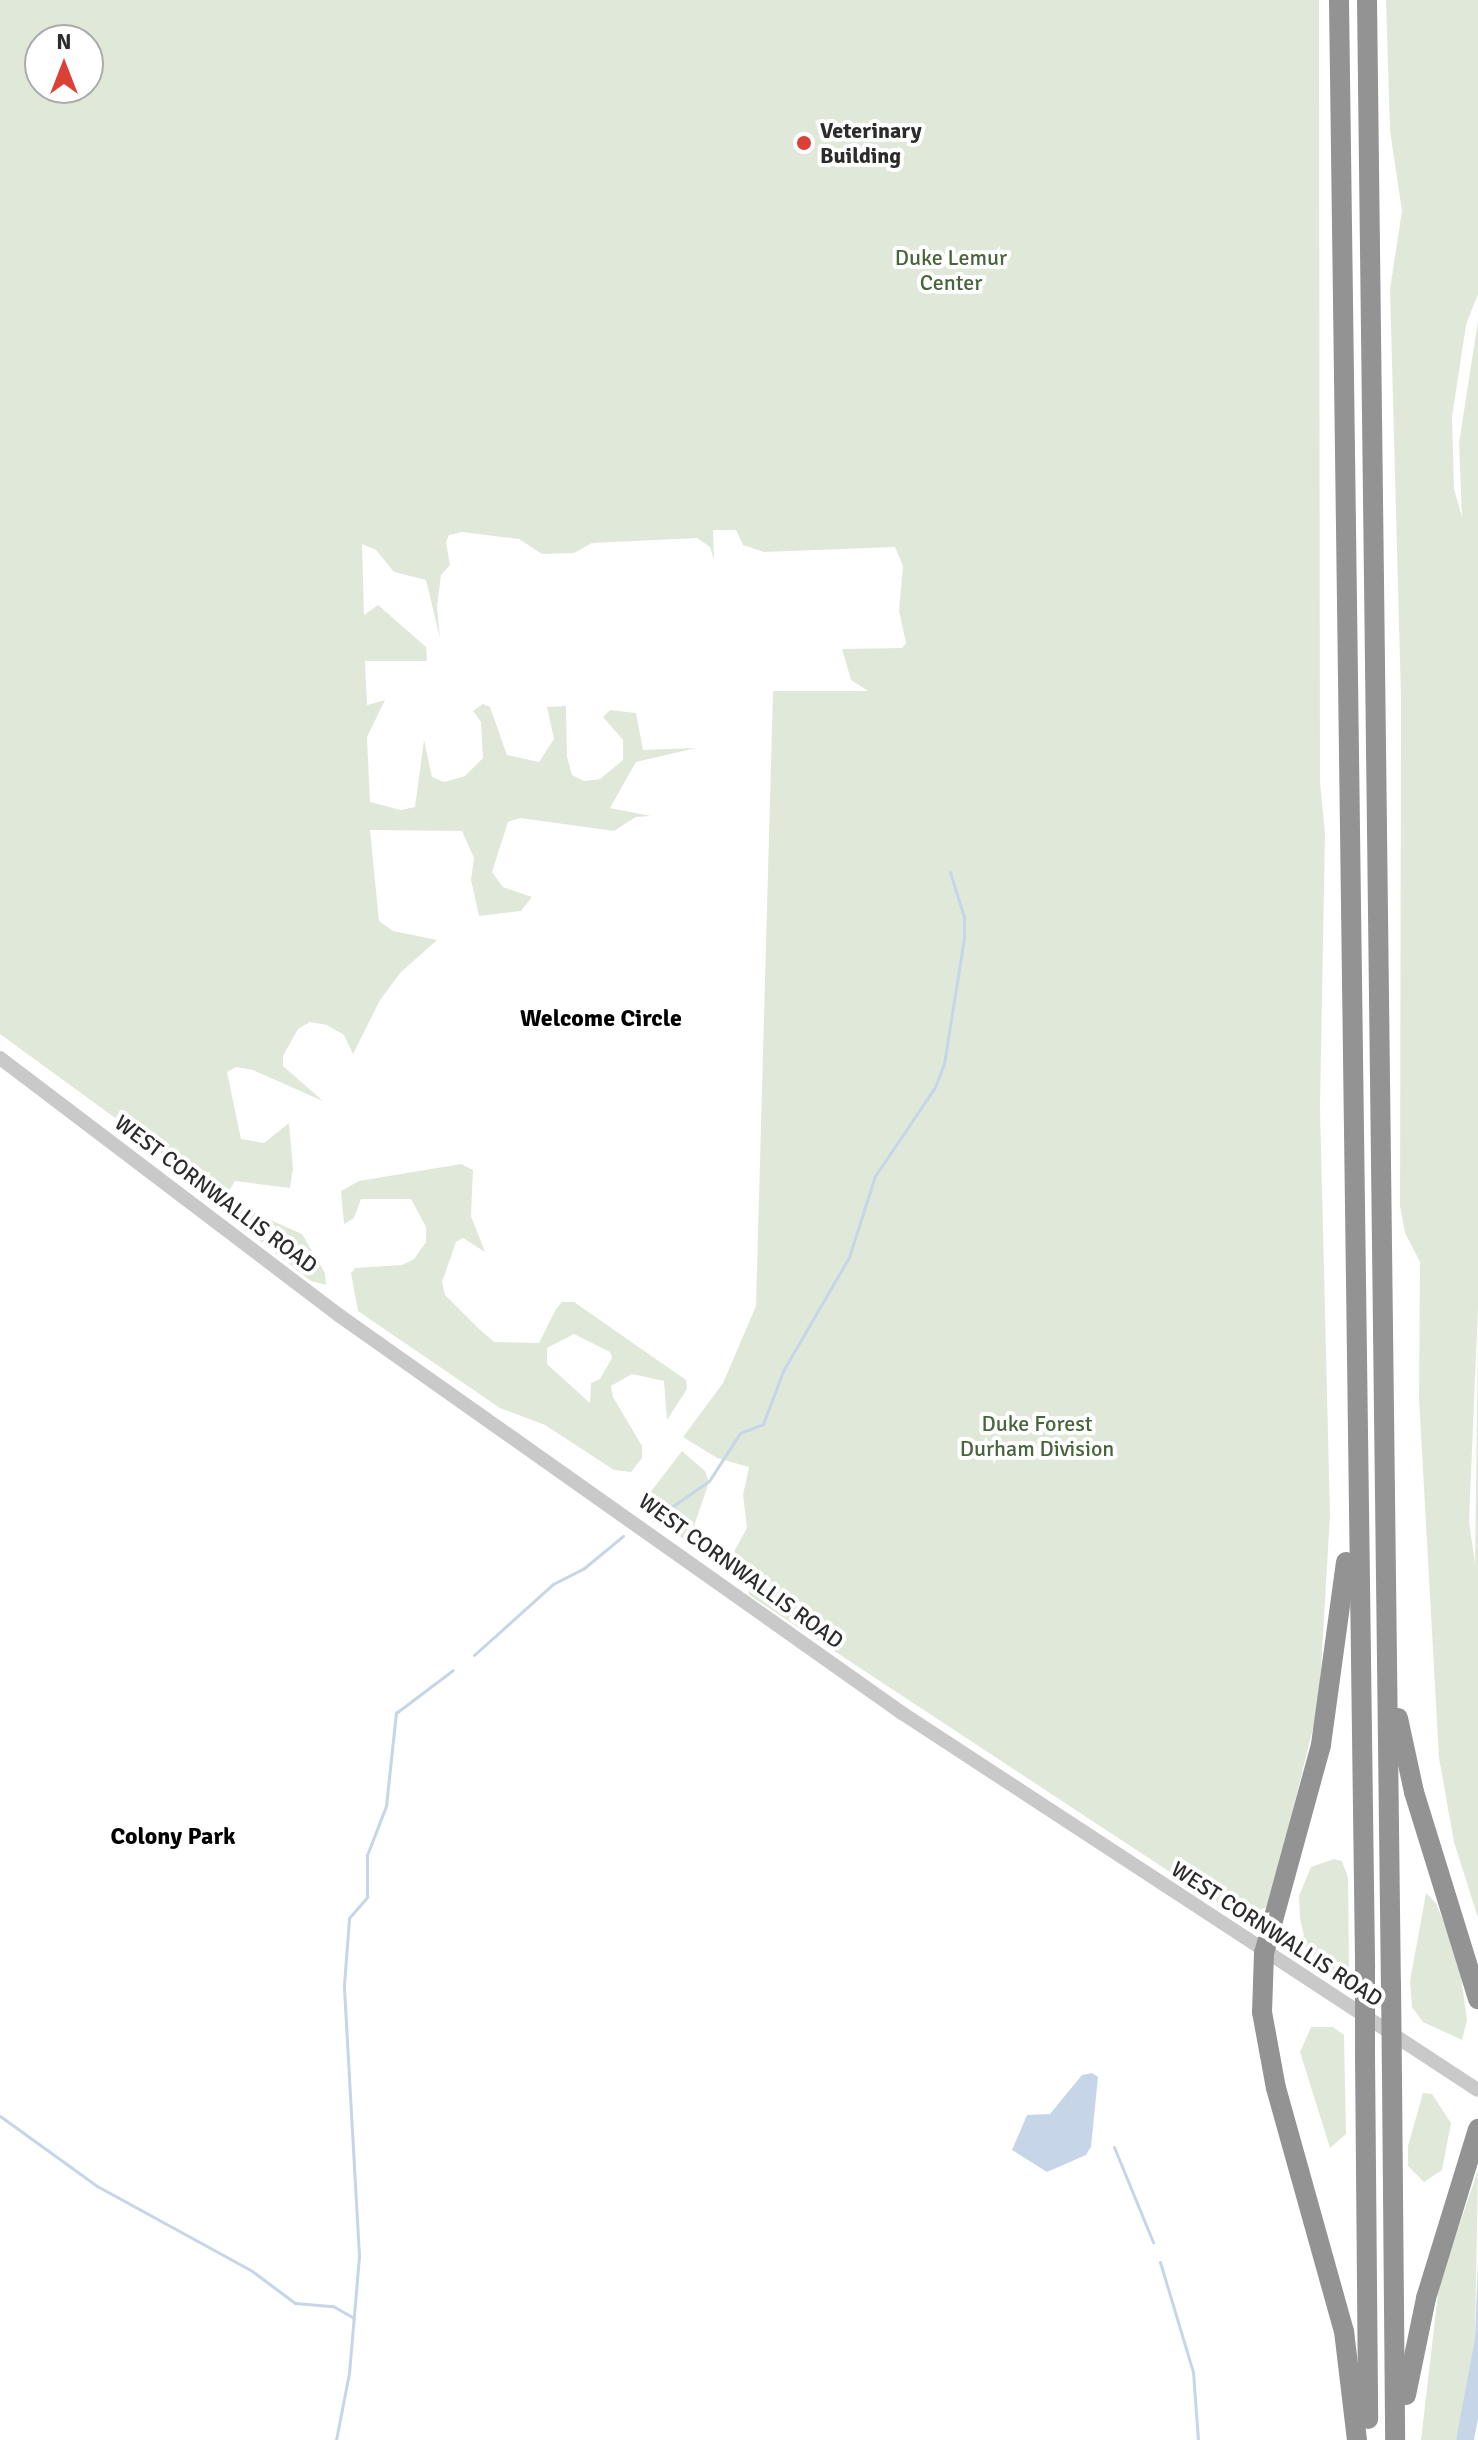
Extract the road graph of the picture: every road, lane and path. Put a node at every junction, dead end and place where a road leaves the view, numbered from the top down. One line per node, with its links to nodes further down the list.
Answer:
1 (1339, 0): 4 (highway)
2 (1367, 0): 5 (highway)
3 (0, 1058): 6 (street, WEST CORNWALLIS ROAD)
4 (1356, 1387): 6 (highway); 11 (highway, bridge)
5 (1387, 1676): 7 (highway); 12 (highway, bridge)
6 (1264, 1953): 8 (street, WEST CORNWALLIS ROAD); 10 (highway)
7 (1478, 1999)
8 (1478, 2090)
9 (1478, 2129): 13 (highway)
10 (1357, 2440)
11 (1368, 2440)
12 (1395, 2440)
13 (1401, 2440)

